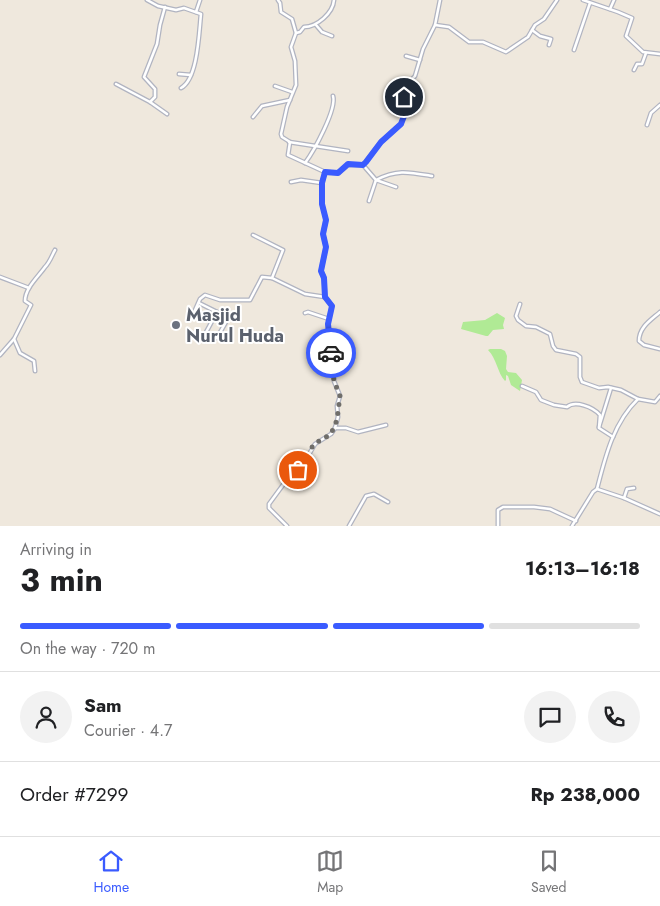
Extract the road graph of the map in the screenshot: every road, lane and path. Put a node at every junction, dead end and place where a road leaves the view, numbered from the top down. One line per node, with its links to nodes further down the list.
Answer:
1 (147, 0): 10 (street)
2 (200, 0): 12 (street)
3 (278, 0): 16 (street)
4 (334, 0): 14 (street)
5 (440, 0): 13 (street)
6 (557, 0): 15 (street)
7 (583, 0): 9 (street)
8 (614, 0): 11 (street)
9 (590, 3): 11 (street); 19 (street)
10 (165, 8): 12 (street); 33 (street)
11 (610, 9): 20 (street)
12 (196, 12): 26 (street)
13 (435, 25): 15 (street); 23 (street)
14 (316, 26): 16 (street); 17 (street)
15 (532, 30): 18 (street)
16 (296, 33): 30 (street)
17 (332, 36)
18 (550, 45)
19 (574, 50)
20 (646, 53): 21 (street); 24 (street)
21 (660, 54)
22 (406, 56): 23 (street)
23 (420, 60): 42 (street)
24 (634, 70)
25 (179, 74): 26 (street)
26 (191, 75): 29 (street)
27 (116, 84): 33 (street)
28 (275, 86): 30 (street)
29 (181, 88)
30 (292, 92): 32 (street)
31 (333, 96): 39 (street)
32 (290, 100): 36 (street); 38 (street)
33 (150, 102): 35 (street)
34 (660, 105): 37 (street)
35 (167, 114)
36 (253, 117)
37 (647, 125)
38 (289, 142): 39 (street); 41 (street)
39 (317, 145): 40 (street); 41 (street)
40 (348, 151)
41 (306, 163): 43 (street)
42 (363, 165): 43 (street); 45 (street)
43 (325, 172): 47 (street)
44 (432, 176): 45 (street)
45 (376, 180): 48 (street); 49 (street)
46 (291, 182): 47 (street)
47 (322, 183): 55 (street)
48 (396, 187)
49 (369, 201)
50 (253, 235): 53 (street)
51 (55, 250): 54 (street)
52 (0, 277): 54 (street)
53 (272, 278): 55 (street); 56 (street)
54 (29, 288): 65 (street)
55 (325, 297): 62 (street)
56 (198, 303): 58 (street); 61 (street)
57 (520, 304): 70 (street)
58 (217, 312): 63 (street); 64 (street)
59 (660, 312): 66 (street)
60 (305, 313): 62 (street)
61 (192, 317)
62 (329, 319): 74 (street)
63 (204, 336)
64 (217, 338)
65 (14, 339): 67 (street); 68 (street)
66 (660, 350)
67 (0, 355)
68 (35, 370)
69 (522, 386): 75 (street)
70 (612, 388): 72 (street); 75 (street)
71 (660, 396): 72 (street)
72 (638, 399): 76 (street)
73 (386, 425): 74 (street)
74 (335, 428): 83 (street)
75 (599, 428): 76 (street)
76 (613, 438): 78 (street)
77 (634, 488): 79 (street)
78 (596, 489): 79 (street); 82 (street)
79 (624, 498): 81 (street)
80 (388, 502): 84 (street)
81 (660, 514)
82 (576, 521): 85 (street); 86 (street)
83 (287, 526)
84 (349, 526)
85 (498, 526)
86 (572, 526)

